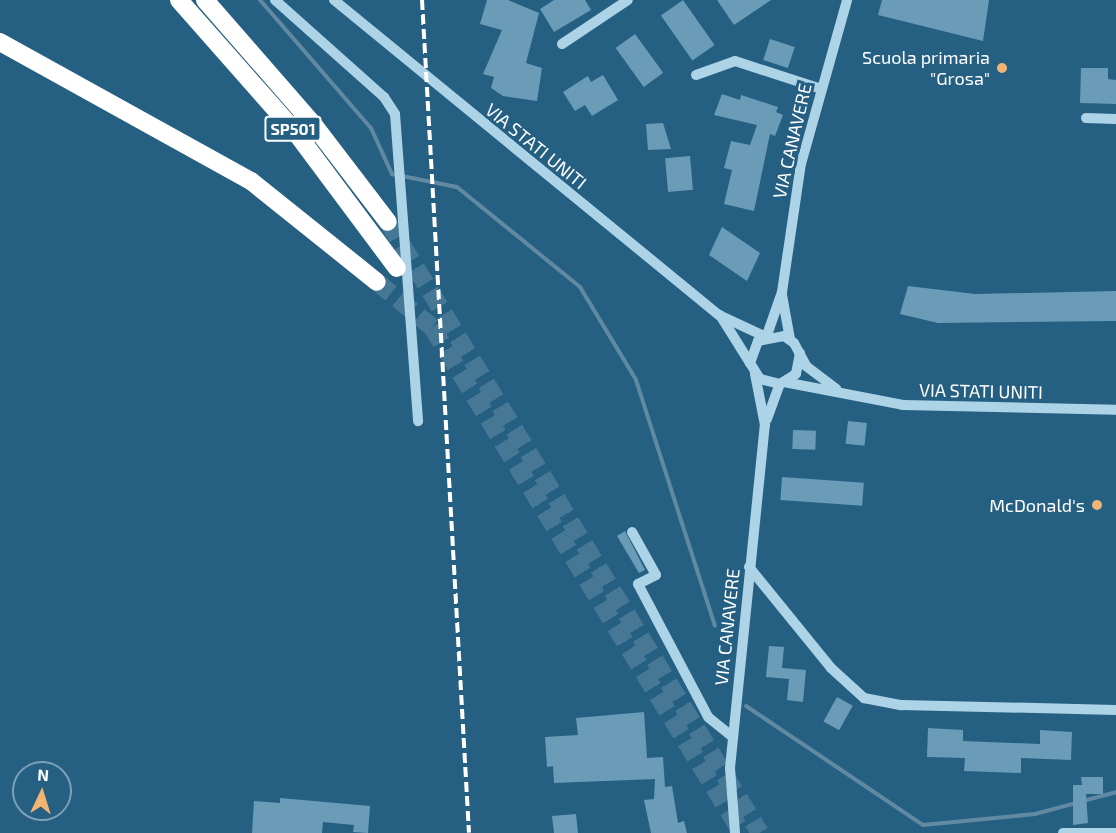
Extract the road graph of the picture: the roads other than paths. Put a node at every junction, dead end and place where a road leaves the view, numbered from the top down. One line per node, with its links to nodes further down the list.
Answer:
1 (179, 0): 14 (highway, SP501)
2 (204, 0): 13 (highway, SP501)
3 (275, 0): 25 (street)
4 (334, 0): 17 (street, VIA STATI UNITI)
5 (628, 0): 8 (street)
6 (847, 0): 10 (street, VIA CANAVERE)
7 (0, 42): 15 (highway)
8 (562, 44)
9 (696, 75): 10 (street)
10 (821, 89): 16 (street, VIA CANAVERE)
11 (1086, 118): 12 (street)
12 (1116, 118)
13 (388, 222)
14 (397, 268)
15 (377, 282)
16 (782, 292): 18 (street, VIA CANAVERE); 19 (street, VIA CANAVERE)
17 (719, 315): 18 (street, VIA STATI UNITI); 21 (street, VIA STATI UNITI)
18 (766, 336): 19 (street); 21 (street)
19 (790, 339): 20 (street)
20 (800, 353): 22 (street); 23 (street, VIA STATI UNITI)
21 (752, 368): 22 (street); 26 (street, VIA CANAVERE)
22 (782, 383): 23 (street, VIA STATI UNITI); 26 (street, VIA CANAVERE)
23 (847, 395): 24 (street, VIA STATI UNITI)
24 (1116, 410)
25 (418, 421)
26 (765, 425): 28 (street, VIA CANAVERE)
27 (632, 532): 30 (street)
28 (749, 567): 29 (street); 30 (street, VIA CANAVERE)
29 (1116, 710)
30 (733, 737): 31 (street, VIA CANAVERE)
31 (735, 833)
32 (1062, 833): 33 (street)
33 (1116, 833)

